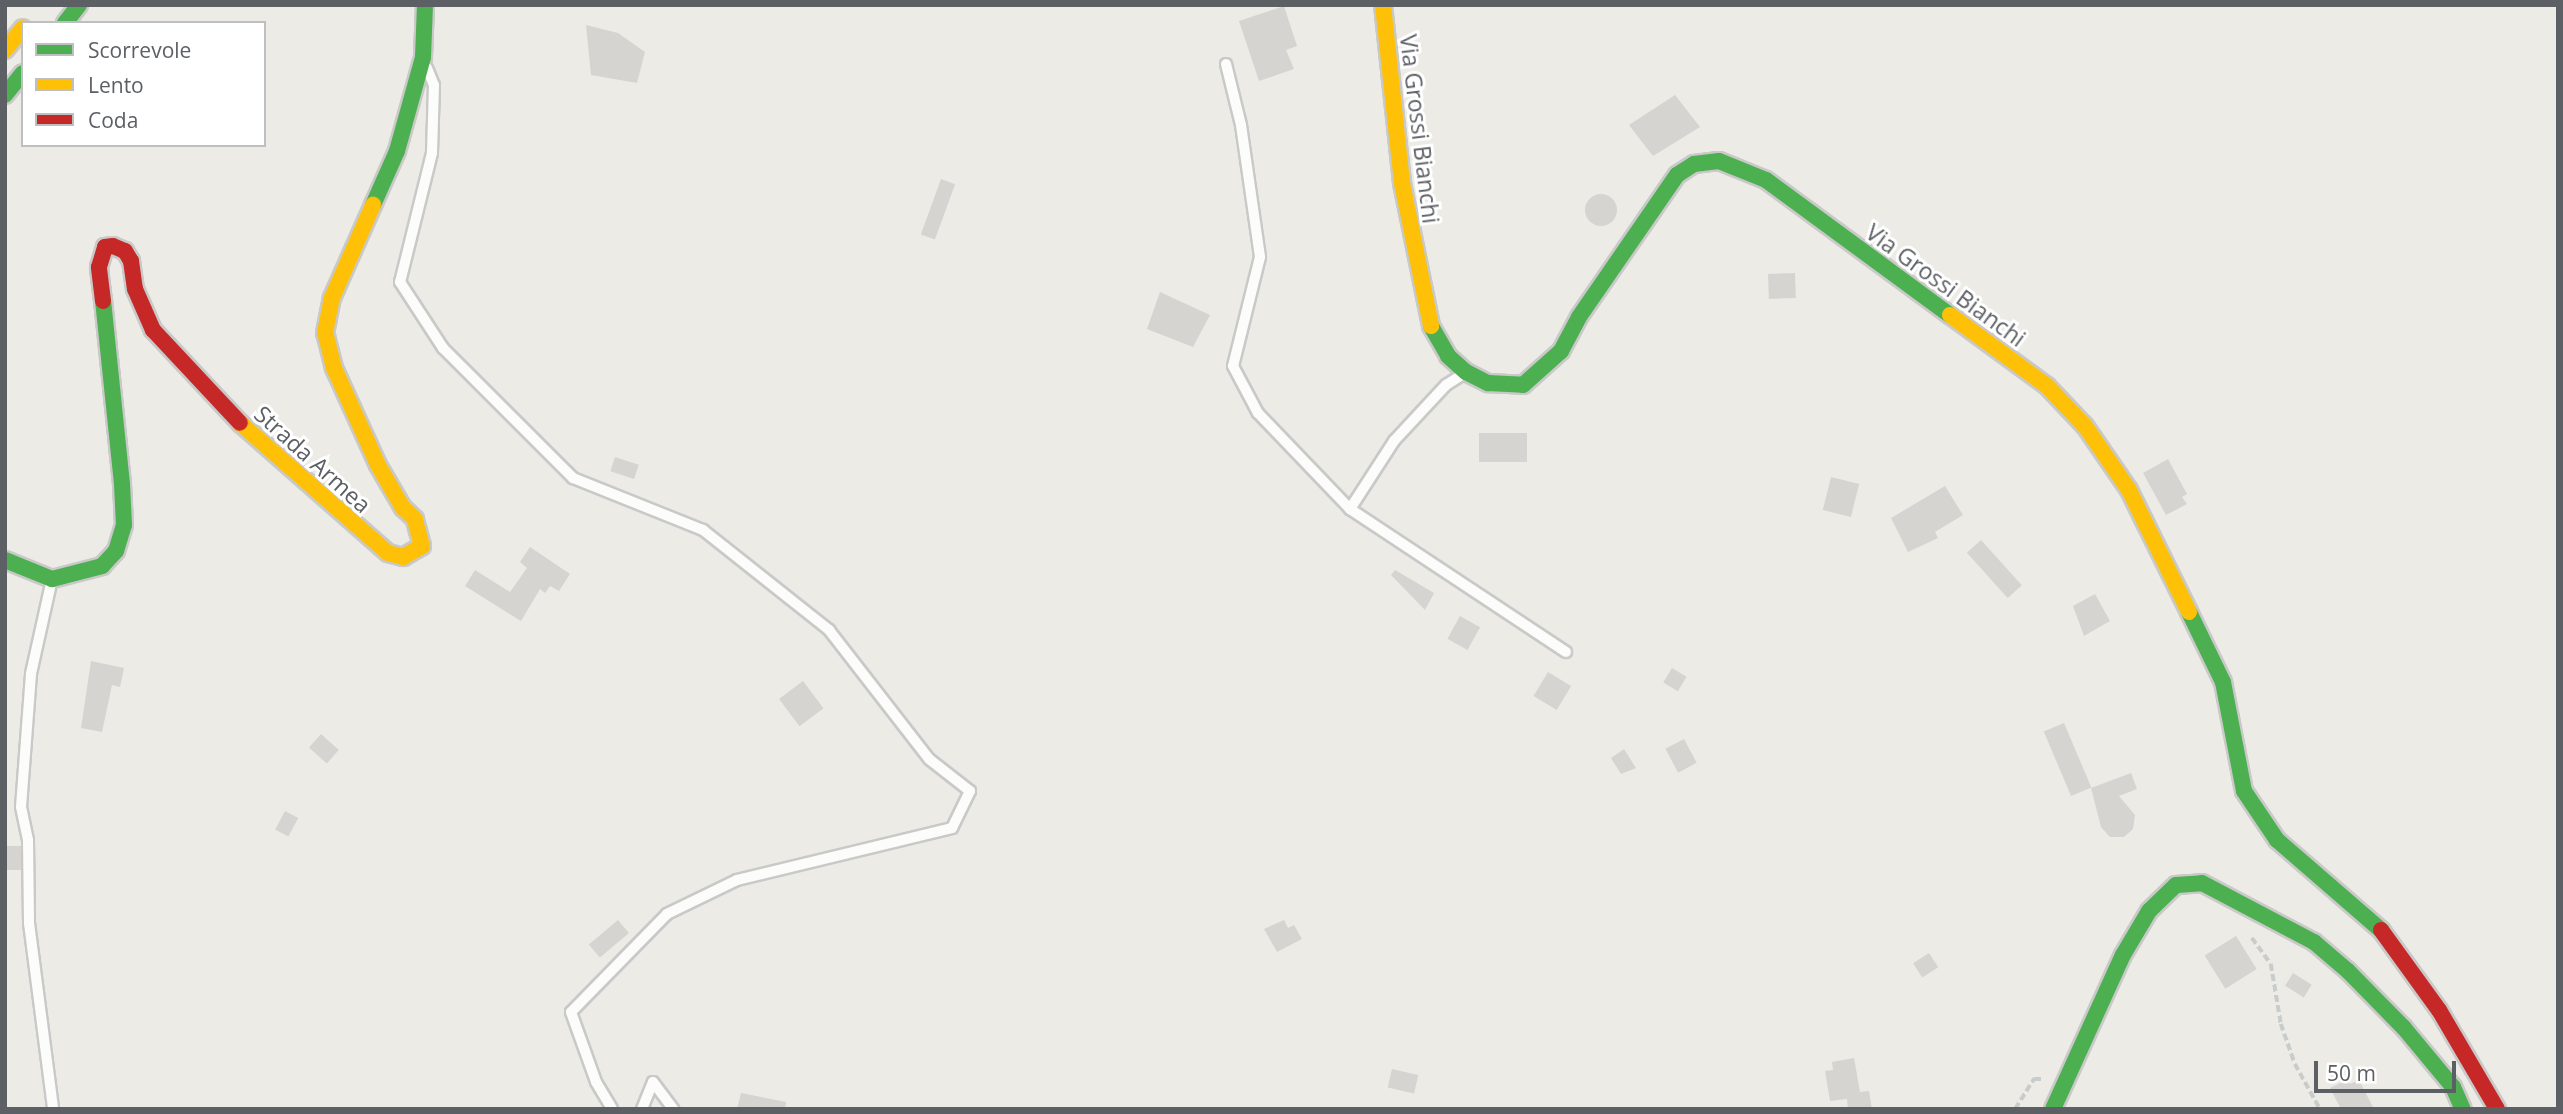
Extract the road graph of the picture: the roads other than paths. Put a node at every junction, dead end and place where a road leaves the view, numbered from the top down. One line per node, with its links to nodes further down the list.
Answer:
1 (79, 5): 4 (main road)
2 (425, 5): 7 (main road, Strada Armea)
3 (1383, 5): 11 (main road, Via Grossi Bianchi)
4 (67, 21)
5 (21, 30): 6 (main road)
6 (5, 50)
7 (423, 57): 14 (main road, Strada Armea); 17 (lane)
8 (1226, 64): 12 (lane)
9 (21, 75): 10 (main road)
10 (5, 95)
11 (1466, 372): 12 (lane); 22 (main road, Via Grossi Bianchi)
12 (1350, 509): 15 (lane)
13 (5, 560): 14 (main road)
14 (52, 579): 16 (lane)
15 (1566, 652)
16 (53, 1109)
17 (612, 1109)
18 (642, 1109): 19 (lane)
19 (673, 1109)
20 (2053, 1109): 21 (main road)
21 (2463, 1109)
22 (2497, 1109)

